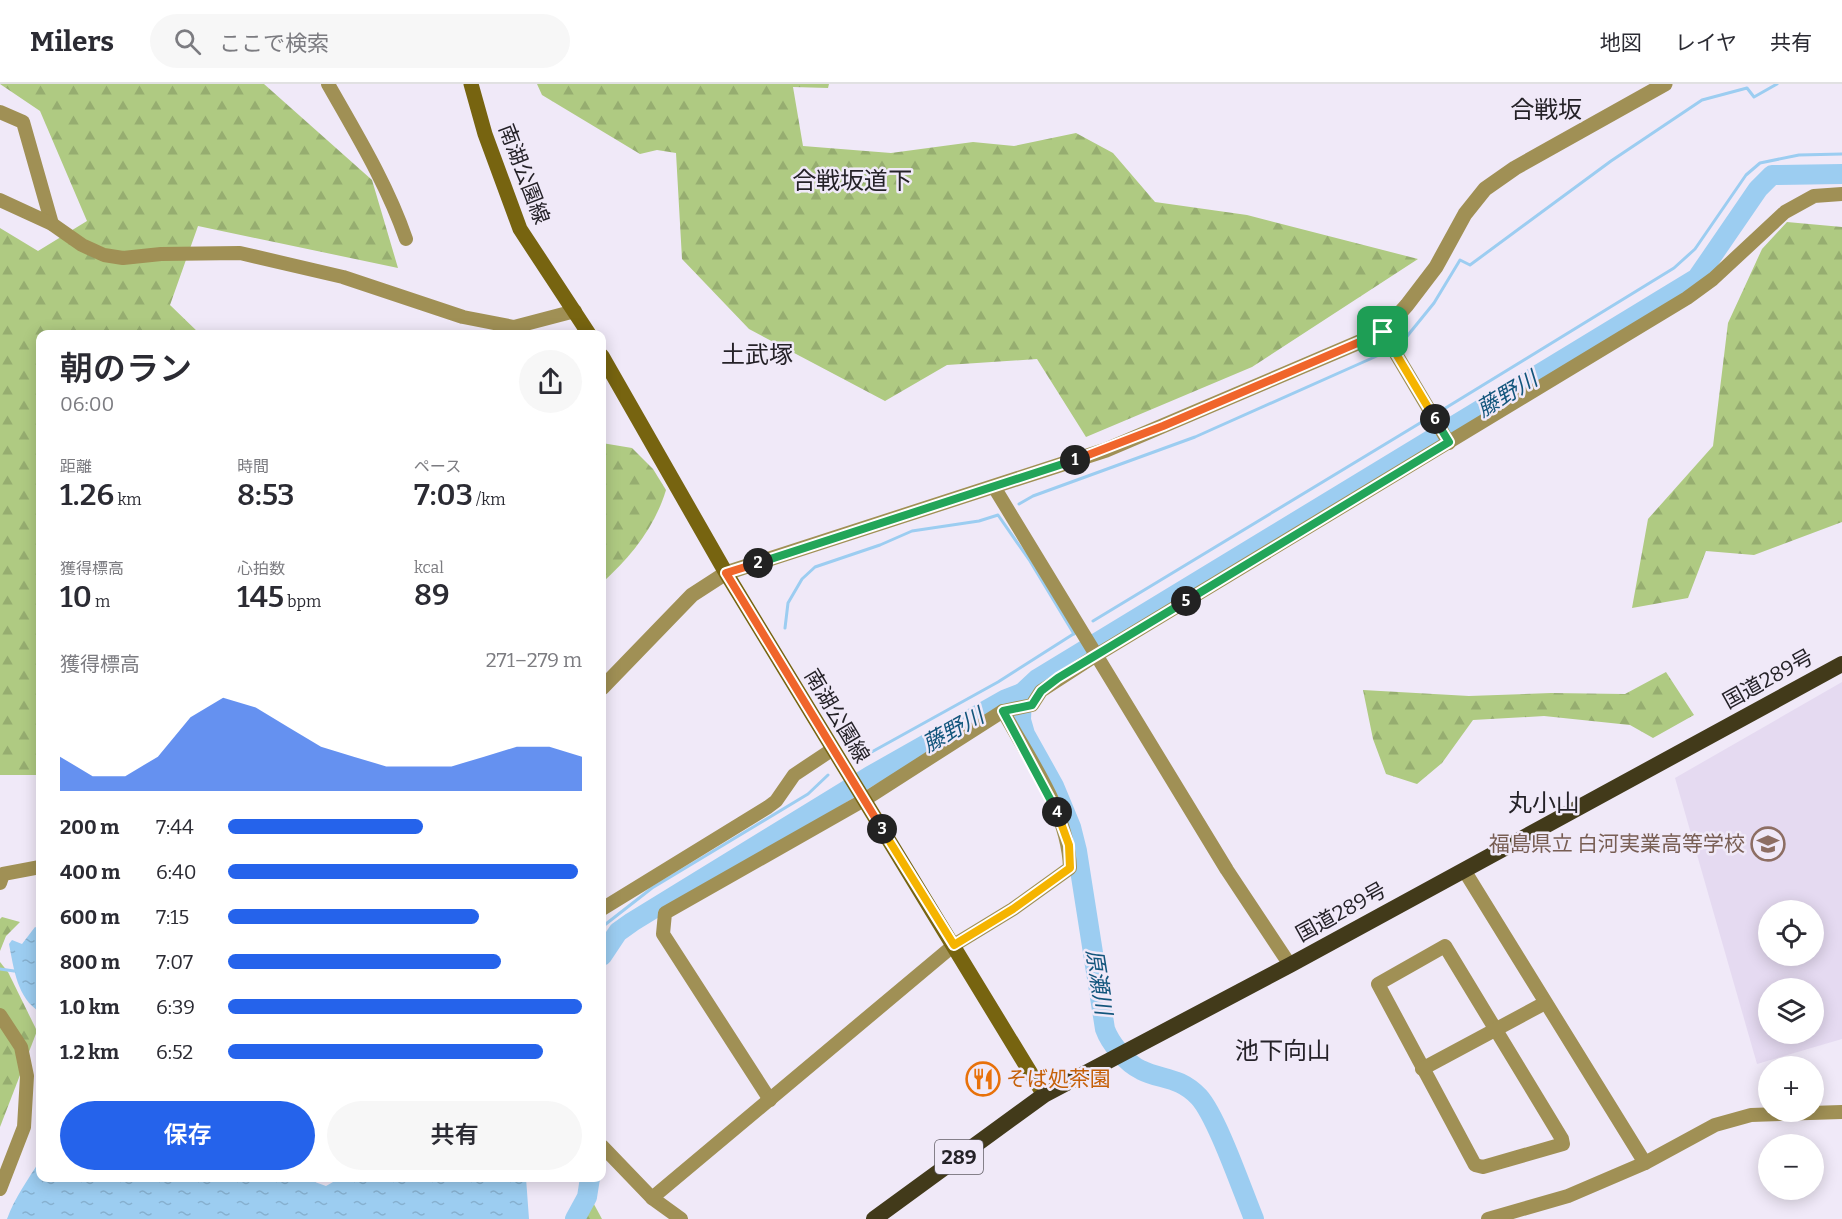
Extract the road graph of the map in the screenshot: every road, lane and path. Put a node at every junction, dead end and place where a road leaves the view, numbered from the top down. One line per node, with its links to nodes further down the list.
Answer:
1 (328, 84): 8 (street)
2 (471, 84): 9 (main road, 南湖公園線)
3 (1665, 84): 11 (street)
4 (0, 112): 7 (street)
5 (1842, 194): 13 (street)
6 (0, 200): 7 (street)
7 (52, 224): 9 (street)
8 (406, 239)
9 (575, 311): 10 (main road, 南湖公園線)
10 (587, 330)
11 (1383, 332): 13 (street); 14 (street)
12 (606, 363): 15 (main road, 南湖公園線)
13 (1449, 442): 16 (street)
14 (994, 487): 15 (street); 16 (street)
15 (726, 573): 18 (street); 20 (main road, 南湖公園線)
16 (1095, 656): 19 (street); 27 (street)
17 (1842, 664): 23 (highway, 国道289号 / 289)
18 (606, 684)
19 (1015, 708): 21 (street); 26 (street)
20 (832, 749): 21 (main road, 南湖公園線); 25 (street)
21 (864, 800): 26 (main road, 南湖公園線); 33 (street)
22 (36, 868): 24 (street)
23 (1464, 870): 27 (highway, 国道289号 / 289); 28 (street)
24 (1, 876)
25 (606, 907)
26 (954, 945): 32 (main road, 南湖公園線); 33 (street)
27 (1290, 965): 32 (highway, 国道289号 / 289)
28 (1545, 1003): 30 (street); 36 (street)
29 (0, 1015): 37 (street)
30 (1494, 1028): 31 (street); 31 (street); 31 (street)
31 (1422, 1069)
32 (1044, 1095): 40 (highway, 国道289号 / 289)
33 (770, 1100): 38 (street)
34 (1842, 1112): 36 (street)
35 (606, 1150): 38 (street)
36 (1645, 1163): 41 (street)
37 (0, 1189)
38 (652, 1198): 39 (street)
39 (681, 1219)
40 (874, 1219)
41 (1488, 1219)

